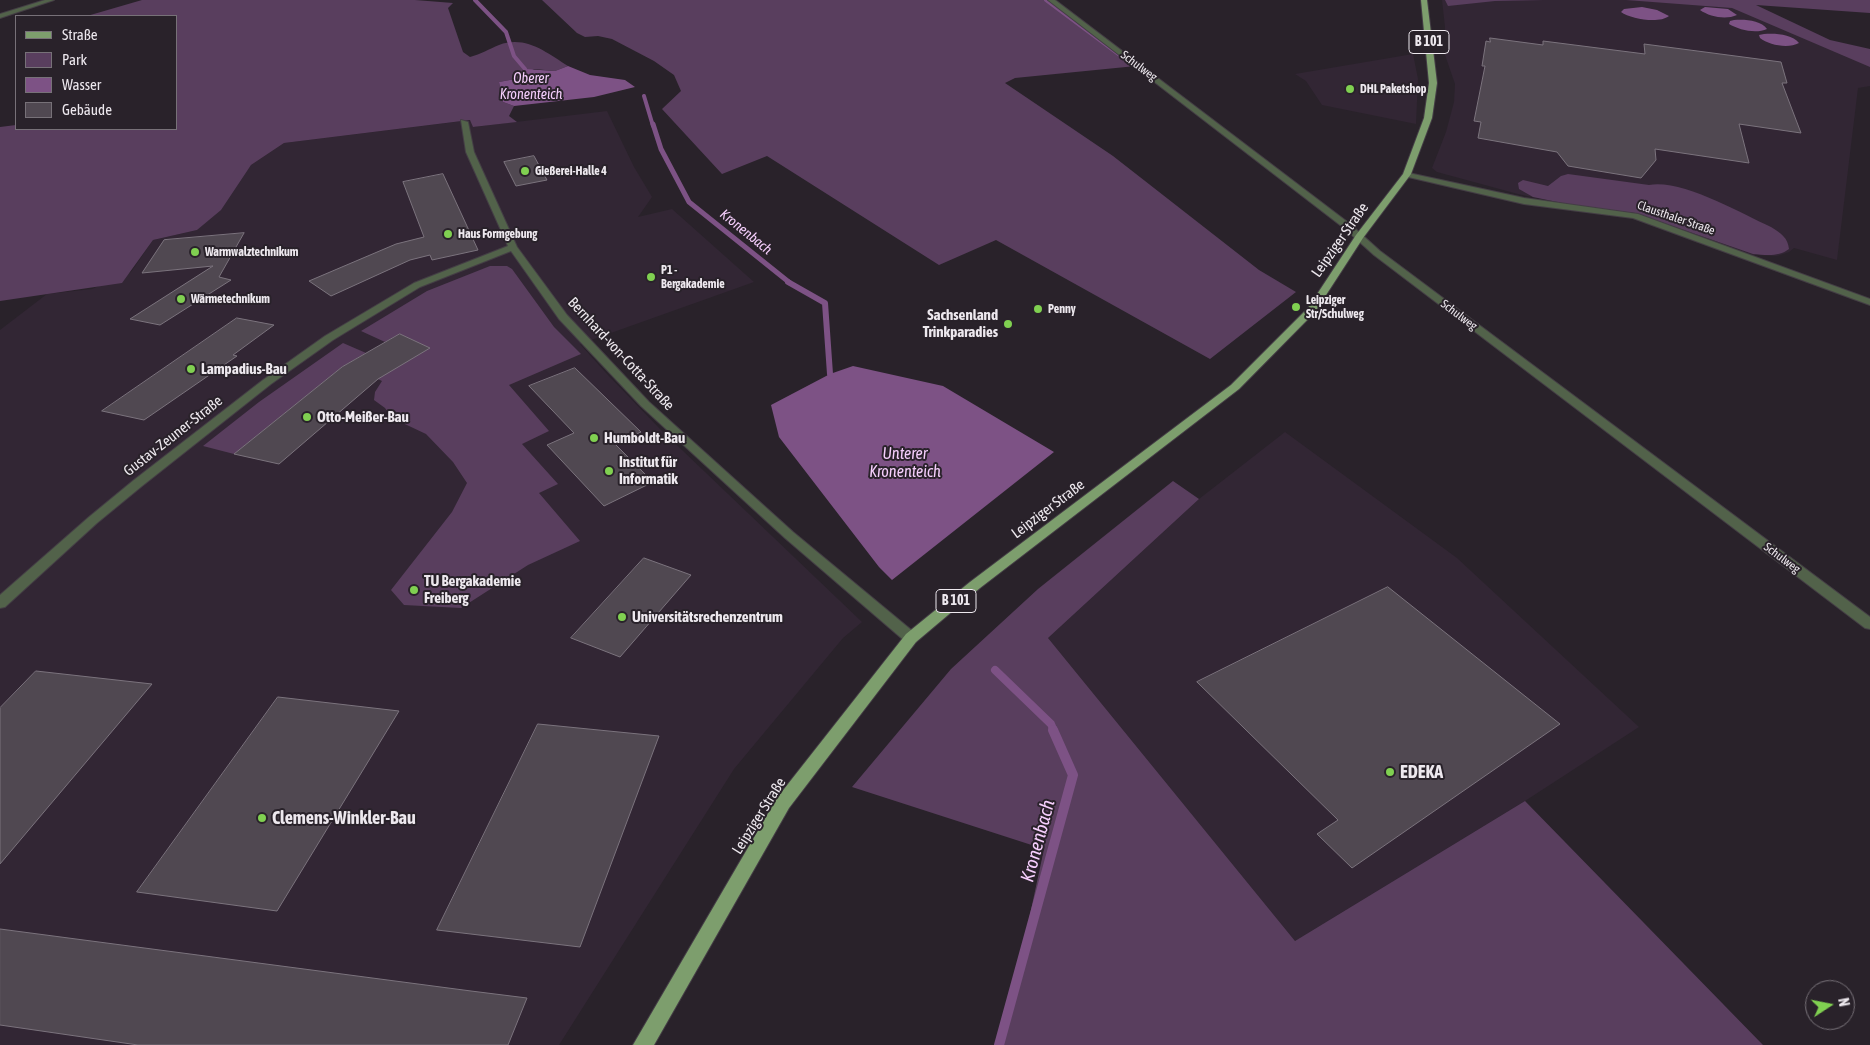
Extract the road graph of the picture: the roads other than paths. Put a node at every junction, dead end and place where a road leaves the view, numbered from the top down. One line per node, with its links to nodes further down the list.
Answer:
1 (51, 0): 4 (street)
2 (1051, 0): 7 (street, Schulweg)
3 (1424, 0): 6 (main road, Leipziger Straße / B 101)
4 (0, 16)
5 (464, 122): 8 (street, Bernhard-von-Cotta-Straße)
6 (1407, 174): 7 (main road, Leipziger Straße / B 101); 9 (street, Clausthaler Straße)
7 (1359, 238): 11 (street, Schulweg); 12 (main road, Leipziger Straße / B 101)
8 (513, 247): 10 (street, Gustav-Zeuner-Straße); 12 (street, Bernhard-von-Cotta-Straße)
9 (1870, 302)
10 (0, 603)
11 (1870, 624)
12 (911, 638): 13 (main road, Leipziger Straße / B 101)
13 (642, 1045)

